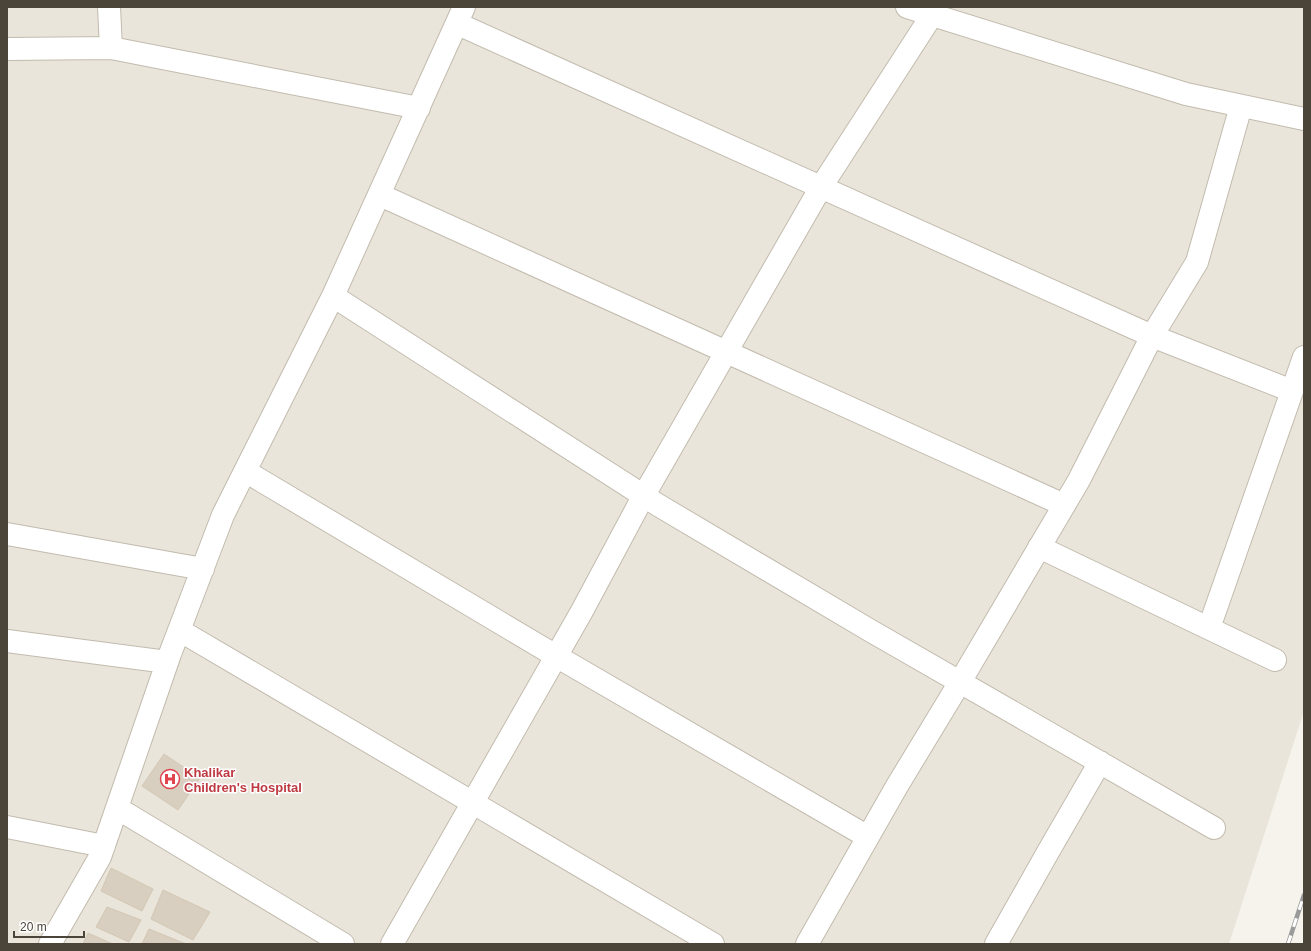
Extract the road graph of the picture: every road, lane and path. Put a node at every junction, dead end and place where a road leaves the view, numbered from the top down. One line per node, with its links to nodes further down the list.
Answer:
1 (109, 7): 5 (street)
2 (908, 7): 3 (street)
3 (933, 11): 7 (street); 10 (street)
4 (461, 15): 8 (street); 10 (street)
5 (111, 48): 6 (street); 8 (street)
6 (7, 49)
7 (1241, 106): 9 (street); 13 (street)
8 (419, 108): 11 (street)
9 (1304, 119)
10 (821, 187): 13 (street); 14 (street)
11 (380, 195): 12 (street); 14 (street)
12 (333, 296): 17 (street); 18 (street)
13 (1152, 336): 16 (street); 19 (street)
14 (726, 352): 18 (street); 19 (street)
15 (1304, 357): 16 (street)
16 (1292, 391): 23 (street)
17 (245, 471): 22 (street); 26 (street)
18 (644, 495): 26 (street); 29 (street)
19 (1064, 505): 21 (street)
20 (7, 534): 22 (street)
21 (1039, 547): 23 (street); 29 (street)
22 (203, 569): 24 (street)
23 (1209, 628): 27 (street)
24 (179, 630): 28 (street); 31 (street)
25 (7, 641): 28 (street)
26 (556, 656): 31 (street); 35 (street)
27 (1275, 660)
28 (167, 662): 32 (street)
29 (960, 682): 30 (street); 35 (street)
30 (1100, 762): 34 (street); 42 (street)
31 (472, 803): 39 (street); 40 (street)
32 (117, 808): 36 (street); 38 (street)
33 (7, 827): 36 (street)
34 (1214, 828)
35 (868, 837): 41 (street)
36 (104, 846): 37 (street)
37 (50, 944)
38 (343, 944)
39 (392, 944)
40 (713, 944)
41 (807, 944)
42 (996, 944)

